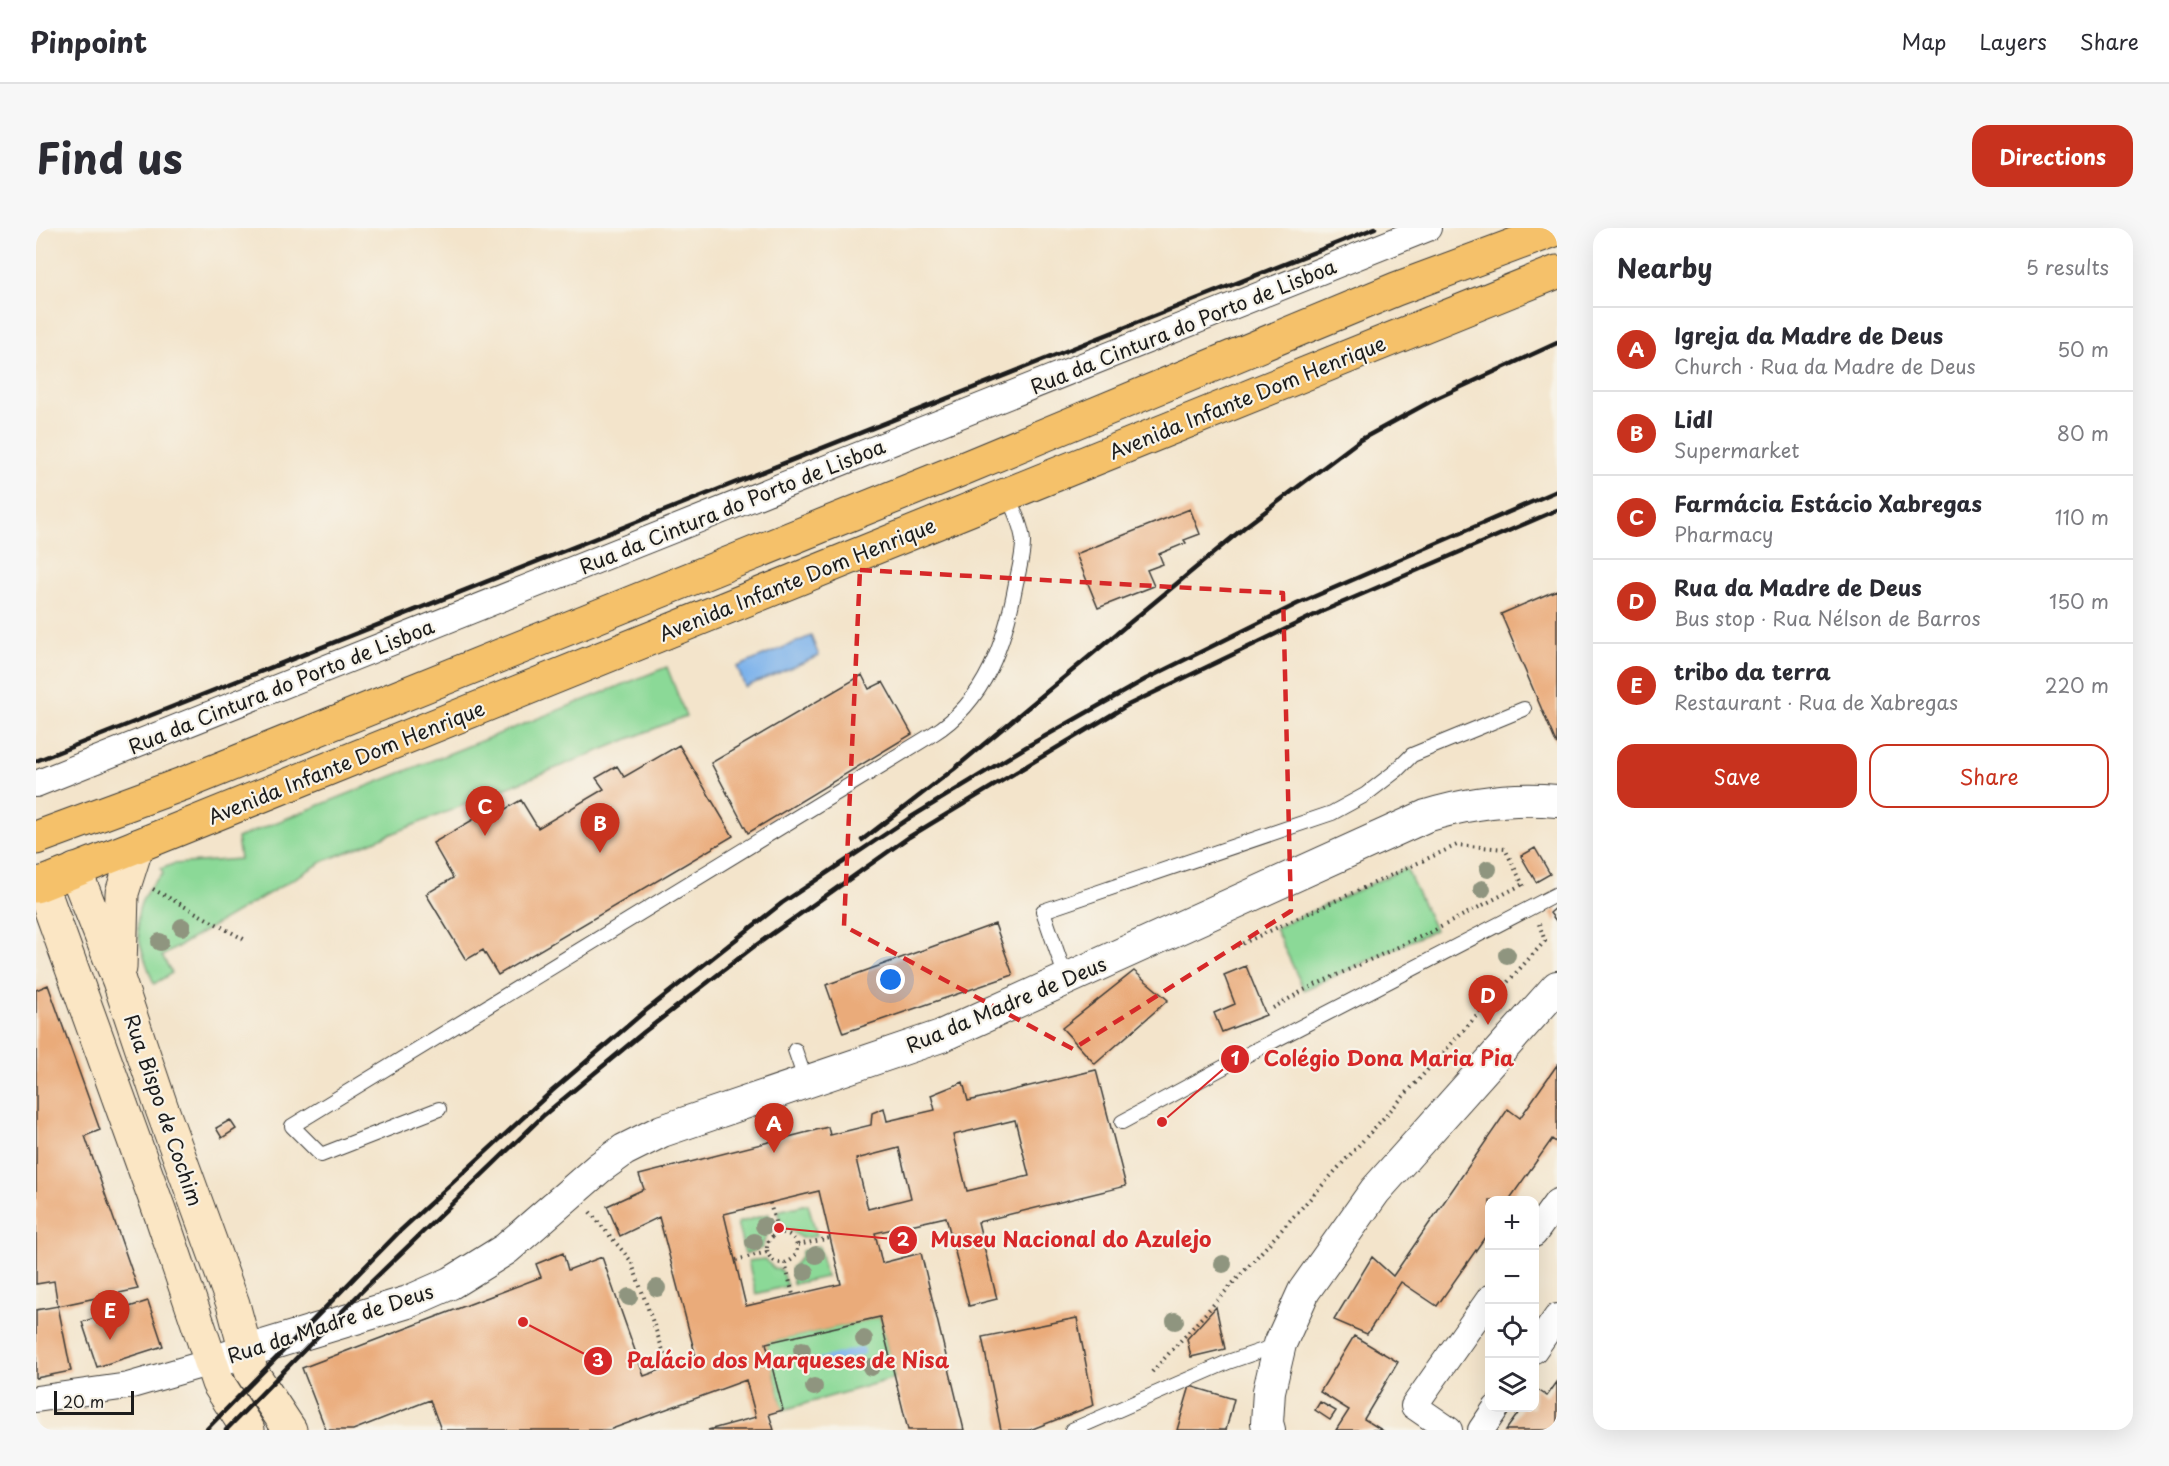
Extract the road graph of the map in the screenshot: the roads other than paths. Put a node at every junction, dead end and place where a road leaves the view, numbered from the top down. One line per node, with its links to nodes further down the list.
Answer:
1 (1428, 228): 6 (street, Rua da Cintura do Porto de Lisboa)
2 (1557, 229): 8 (main road, Avenida Infante Dom Henrique)
3 (1557, 272): 4 (main road, Avenida Infante Dom Henrique)
4 (1007, 494): 9 (main road, Avenida Infante Dom Henrique); 19 (lane)
5 (1524, 709): 13 (lane)
6 (36, 784)
7 (1557, 801): 13 (street, Rua da Madre de Deus)
8 (48, 833): 10 (main road)
9 (137, 846): 10 (main road, Avenida Infante Dom Henrique); 14 (main road)
10 (75, 870): 11 (main road, Avenida Infante Dom Henrique); 14 (main road, Rua Bispo de Cochim)
11 (38, 879): 20 (main road, Rua Bispo de Cochim)
12 (1557, 894): 21 (lane)
13 (1066, 978): 17 (street, Rua da Madre de Deus)
14 (119, 981): 18 (main road, Rua Bispo de Cochim)
15 (1557, 987): 27 (street)
16 (795, 1050): 17 (lane)
17 (806, 1082): 28 (street, Rua da Madre de Deus)
18 (162, 1109): 20 (main road); 28 (main road, Rua Bispo de Cochim)
19 (439, 1109)
20 (127, 1122): 29 (main road, Rua Bispo de Cochim)
21 (1122, 1122)
22 (1557, 1202): 23 (street)
23 (1539, 1227)
24 (1486, 1304): 36 (street)
25 (1557, 1317): 26 (street)
26 (1539, 1343)
27 (1280, 1344): 34 (lane); 35 (street)
28 (245, 1352): 29 (street, Rua da Madre de Deus); 32 (main road, Rua Bispo de Cochim)
29 (211, 1362): 30 (street); 33 (main road, Rua Bispo de Cochim)
30 (36, 1399)
31 (1493, 1412): 37 (street)
32 (282, 1417)
33 (248, 1430)
34 (1072, 1430)
35 (1269, 1430)
36 (1449, 1430)
37 (1481, 1430)

